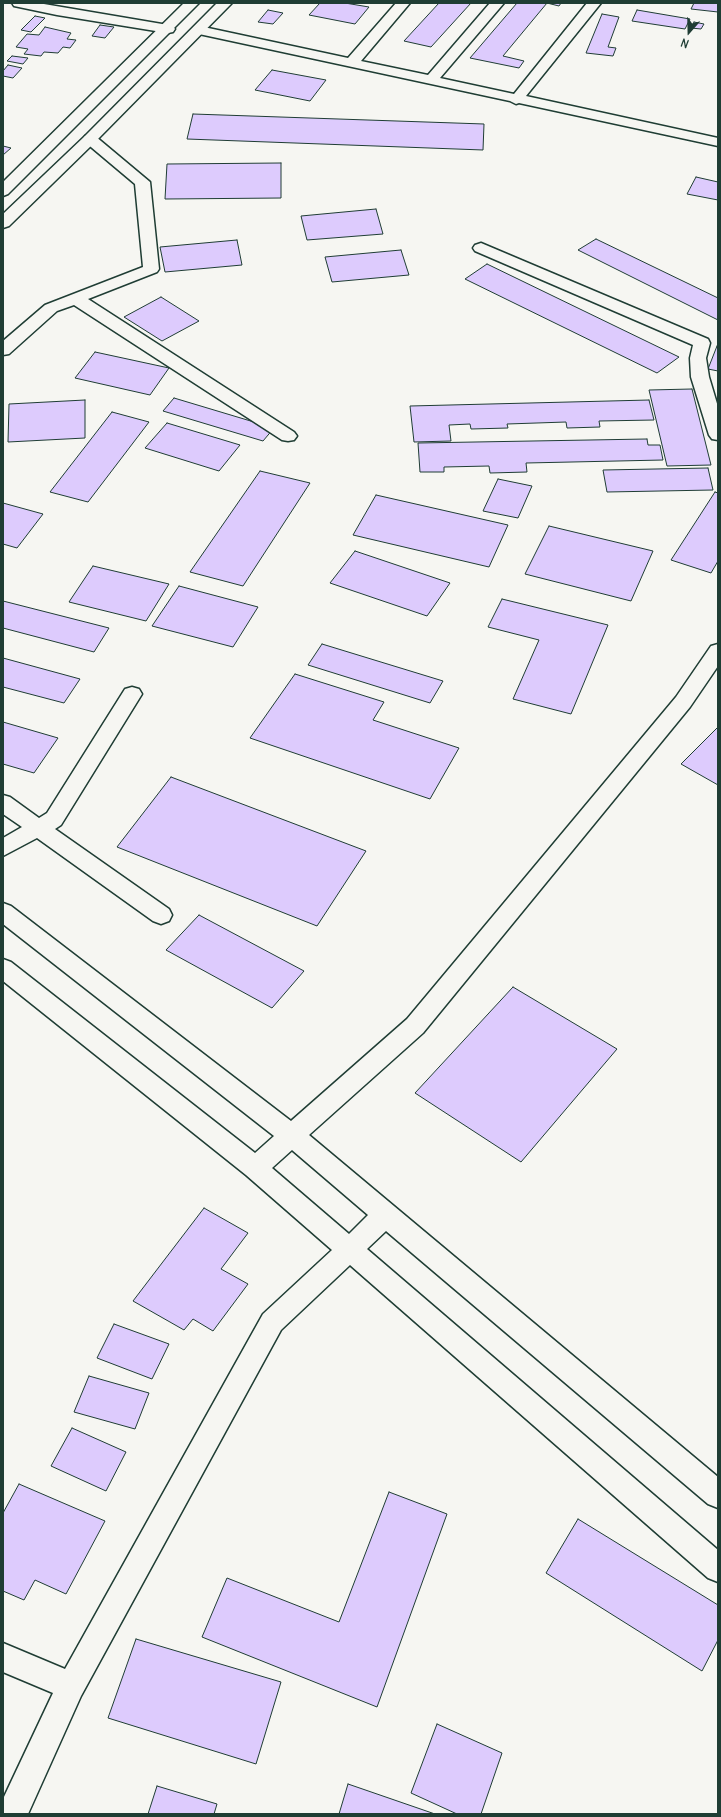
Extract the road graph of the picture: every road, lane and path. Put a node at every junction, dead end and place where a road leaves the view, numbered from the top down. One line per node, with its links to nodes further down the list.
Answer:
1 (19, 3): 7 (street)
2 (192, 3): 7 (street)
3 (225, 3): 8 (street)
4 (403, 3): 9 (street)
5 (497, 3): 10 (street)
6 (594, 3): 11 (street)
7 (168, 29): 14 (street)
8 (199, 30): 9 (street); 12 (street)
9 (351, 63): 10 (street)
10 (431, 80): 11 (street)
11 (516, 100): 13 (street)
12 (90, 139): 15 (street); 17 (street)
13 (718, 142)
14 (3, 191)
15 (3, 223)
16 (481, 248): 20 (street)
17 (76, 299): 18 (street); 19 (street)
18 (3, 350)
19 (288, 436)
20 (718, 436)
21 (718, 650): 29 (street)
22 (132, 694): 24 (street)
23 (3, 803): 24 (street)
24 (38, 828): 25 (street); 27 (street)
25 (3, 848)
26 (3, 912): 29 (street)
27 (161, 915)
28 (3, 968): 30 (street)
29 (291, 1135): 30 (street); 31 (street)
30 (255, 1168): 32 (street)
31 (386, 1215): 32 (street); 33 (street)
32 (350, 1249): 34 (street); 36 (street)
33 (718, 1495)
34 (718, 1568)
35 (3, 1657): 36 (street)
36 (71, 1686): 37 (street)
37 (12, 1814)

